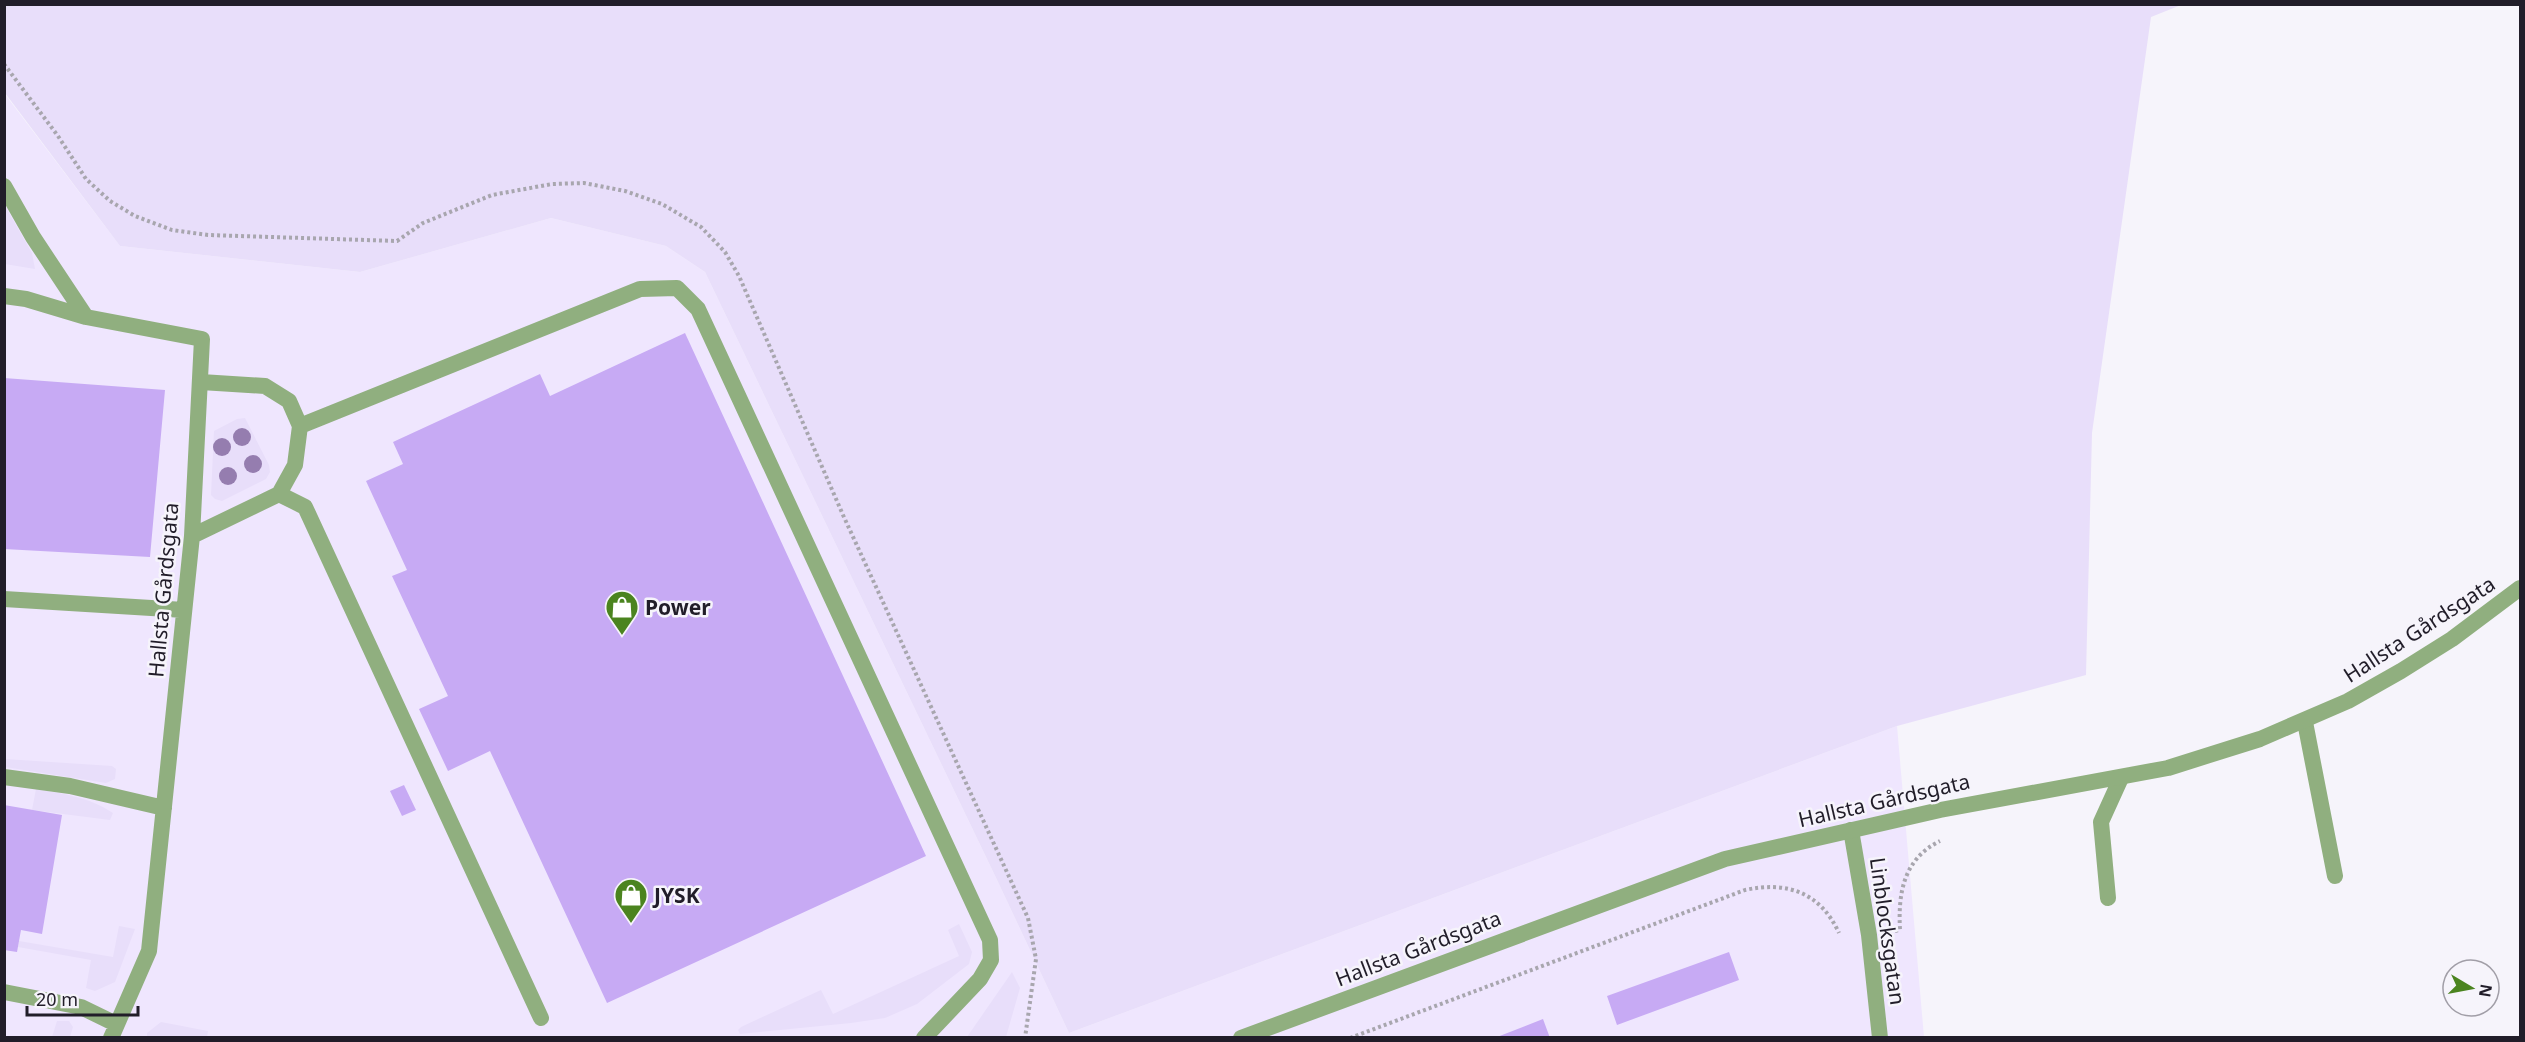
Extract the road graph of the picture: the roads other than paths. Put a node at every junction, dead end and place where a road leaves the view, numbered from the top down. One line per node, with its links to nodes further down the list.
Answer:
1 (4, 186): 3 (street)
2 (4, 296): 3 (street, Hallsta Gårdsgata)
3 (86, 317): 4 (street, Hallsta Gårdsgata)
4 (201, 382): 5 (street); 7 (street, Hallsta Gårdsgata)
5 (300, 426): 6 (street); 21 (street)
6 (279, 494): 7 (street); 19 (street)
7 (192, 536): 10 (street, Hallsta Gårdsgata)
8 (2520, 588): 11 (street, Hallsta Gårdsgata)
9 (4, 599): 10 (street)
10 (184, 610): 14 (street, Hallsta Gårdsgata)
11 (2305, 722): 13 (street, Hallsta Gårdsgata); 16 (street)
12 (4, 777): 14 (street)
13 (2121, 778): 15 (street, Hallsta Gårdsgata); 17 (street)
14 (164, 808): 20 (street, Hallsta Gårdsgata)
15 (1851, 830): 22 (street, Hallsta Gårdsgata); 23 (street, Linblocksgatan)
16 (2335, 876)
17 (2108, 898)
18 (4, 992): 20 (street)
19 (541, 1018)
20 (113, 1031)
21 (924, 1038)
22 (1241, 1038)
23 (1880, 1038)

